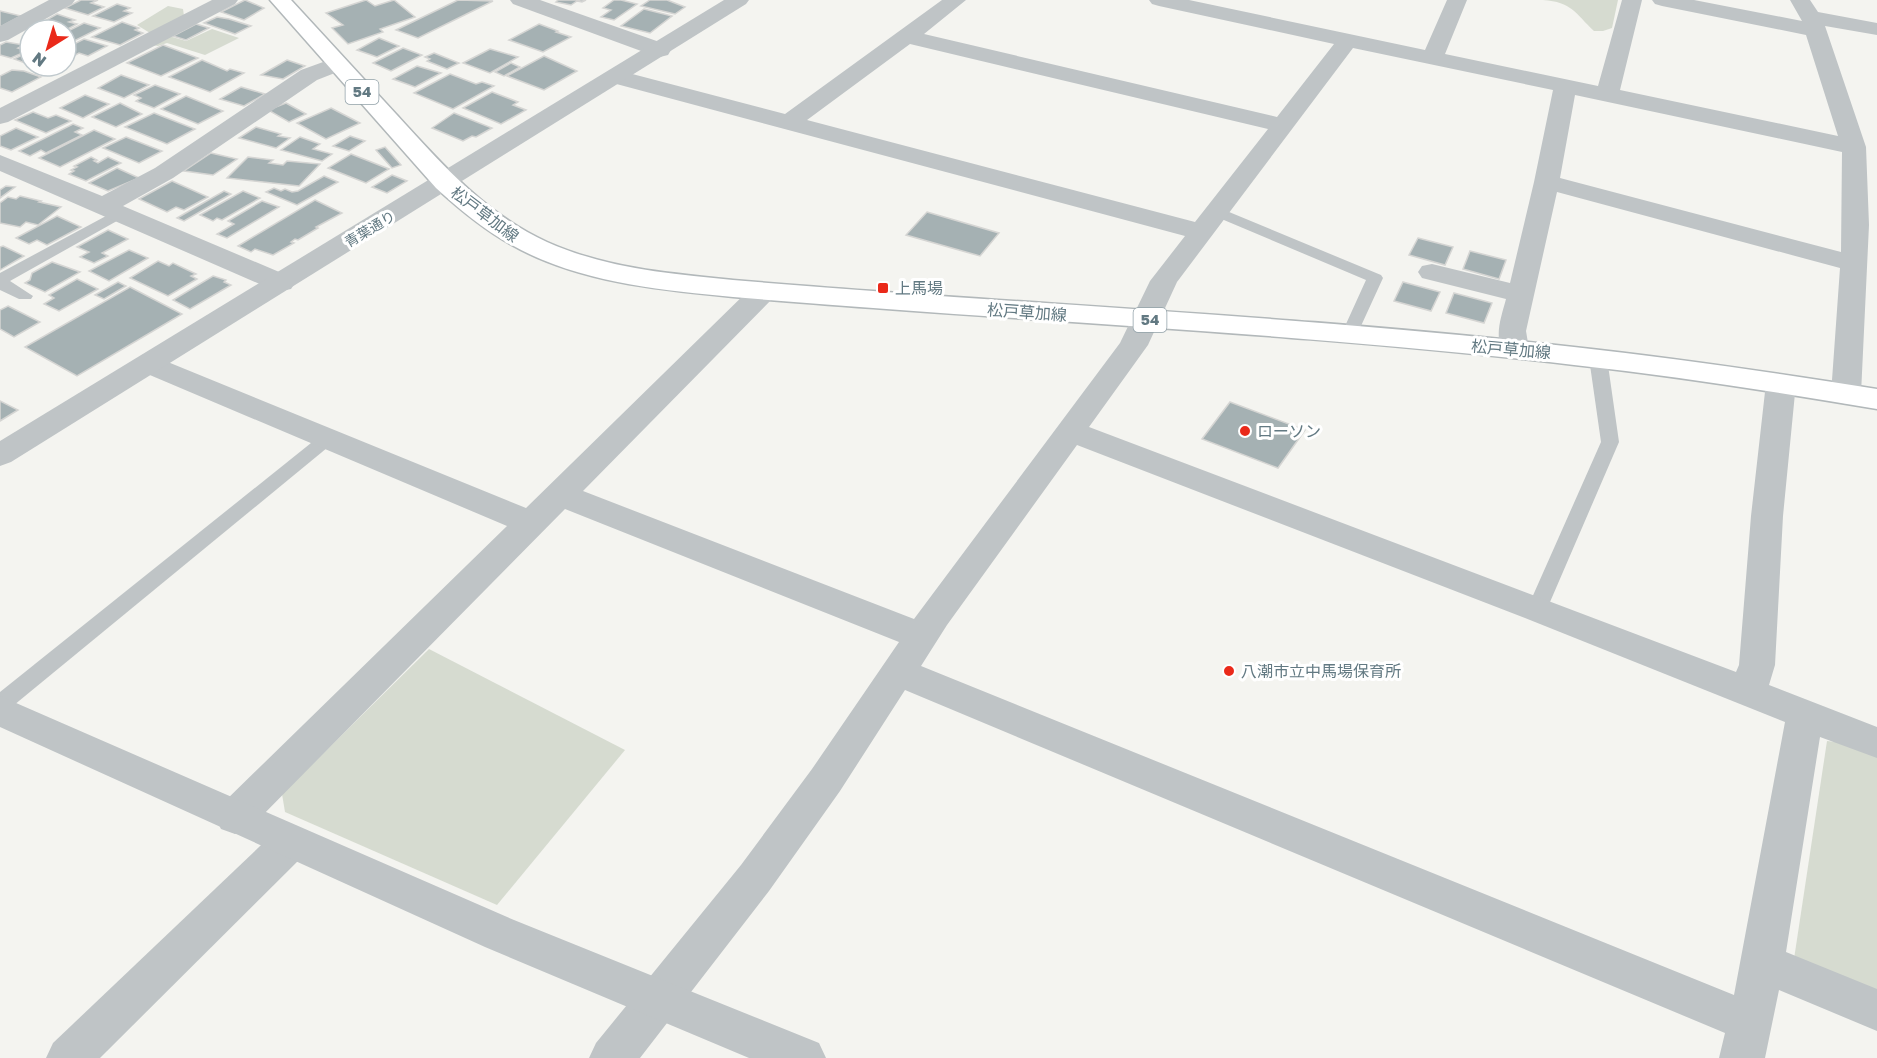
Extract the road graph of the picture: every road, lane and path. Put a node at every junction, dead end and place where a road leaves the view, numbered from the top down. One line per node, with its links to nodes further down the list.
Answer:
1 (65, 0): 15 (street)
2 (279, 0): 20 (main road, 松戸草加線 / 54)
3 (520, 0): 18 (street)
4 (739, 0): 18 (street, 青葉通り)
5 (956, 0): 16 (street)
6 (1159, 0): 12 (street)
7 (1457, 0): 19 (street)
8 (1632, 0): 23 (street)
9 (1662, 0): 13 (street)
10 (181, 2): 11 (street)
11 (219, 4): 24 (street)
12 (1216, 6): 17 (street)
13 (1809, 16): 14 (street); 27 (street)
14 (1877, 29)
15 (0, 35)
16 (906, 36): 25 (street); 26 (street)
17 (1348, 40): 19 (street); 26 (street)
18 (660, 50): 21 (street, 青葉通り)
19 (1432, 58): 22 (street)
20 (337, 64): 30 (main road, 松戸草加線 / 54); 31 (street)
21 (617, 77): 25 (street); 30 (street, 青葉通り)
22 (1565, 86): 23 (street); 29 (street)
23 (1607, 95): 27 (street)
24 (0, 117)
25 (788, 123): 34 (street)
26 (1284, 126): 32 (street)
27 (1854, 147): 33 (street)
28 (0, 162): 31 (street)
29 (1547, 182): 35 (street); 39 (street)
30 (445, 183): 37 (street, 青葉通り); 38 (main road, 松戸草加線 / 54)
31 (110, 211): 37 (street); 40 (lane)
32 (1217, 213): 34 (street); 42 (lane)
33 (1867, 227): 35 (street)
34 (1201, 232): 41 (street)
35 (1853, 263): 47 (street)
36 (1432, 272): 39 (street)
37 (281, 283): 45 (street, 青葉通り)
38 (764, 291): 41 (main road, 松戸草加線 / 54); 52 (street)
39 (1520, 294): 43 (street)
40 (25, 296)
41 (1144, 320): 42 (main road, 松戸草加線 / 54); 49 (street)
42 (1349, 335): 43 (main road, 松戸草加線 / 54)
43 (1515, 349): 44 (main road, 松戸草加線 / 54)
44 (1598, 358): 46 (main road, 松戸草加線 / 54); 54 (lane)
45 (148, 364): 50 (street); 51 (street, 青葉通り)
46 (1781, 383): 47 (main road, 松戸草加線 / 54); 57 (street)
47 (1846, 394): 48 (main road, 松戸草加線 / 54)
48 (1877, 399)
49 (1070, 431): 54 (street); 55 (street)
50 (327, 439): 53 (street); 58 (lane)
51 (0, 455)
52 (562, 495): 53 (street); 55 (street)
53 (532, 523): 62 (street)
54 (1537, 609): 57 (street)
55 (922, 637): 56 (street)
56 (899, 672): 65 (street); 67 (street)
57 (1748, 692): 60 (street)
58 (0, 704)
59 (0, 711): 62 (street)
60 (1805, 716): 61 (street); 64 (street)
61 (1877, 743)
62 (234, 817): 63 (street)
63 (291, 842): 65 (street); 68 (street)
64 (1763, 963): 66 (street); 67 (street)
65 (658, 1002): 69 (street); 70 (street)
66 (1877, 1010)
67 (1745, 1040)
68 (69, 1058)
69 (612, 1058)
70 (804, 1058)

